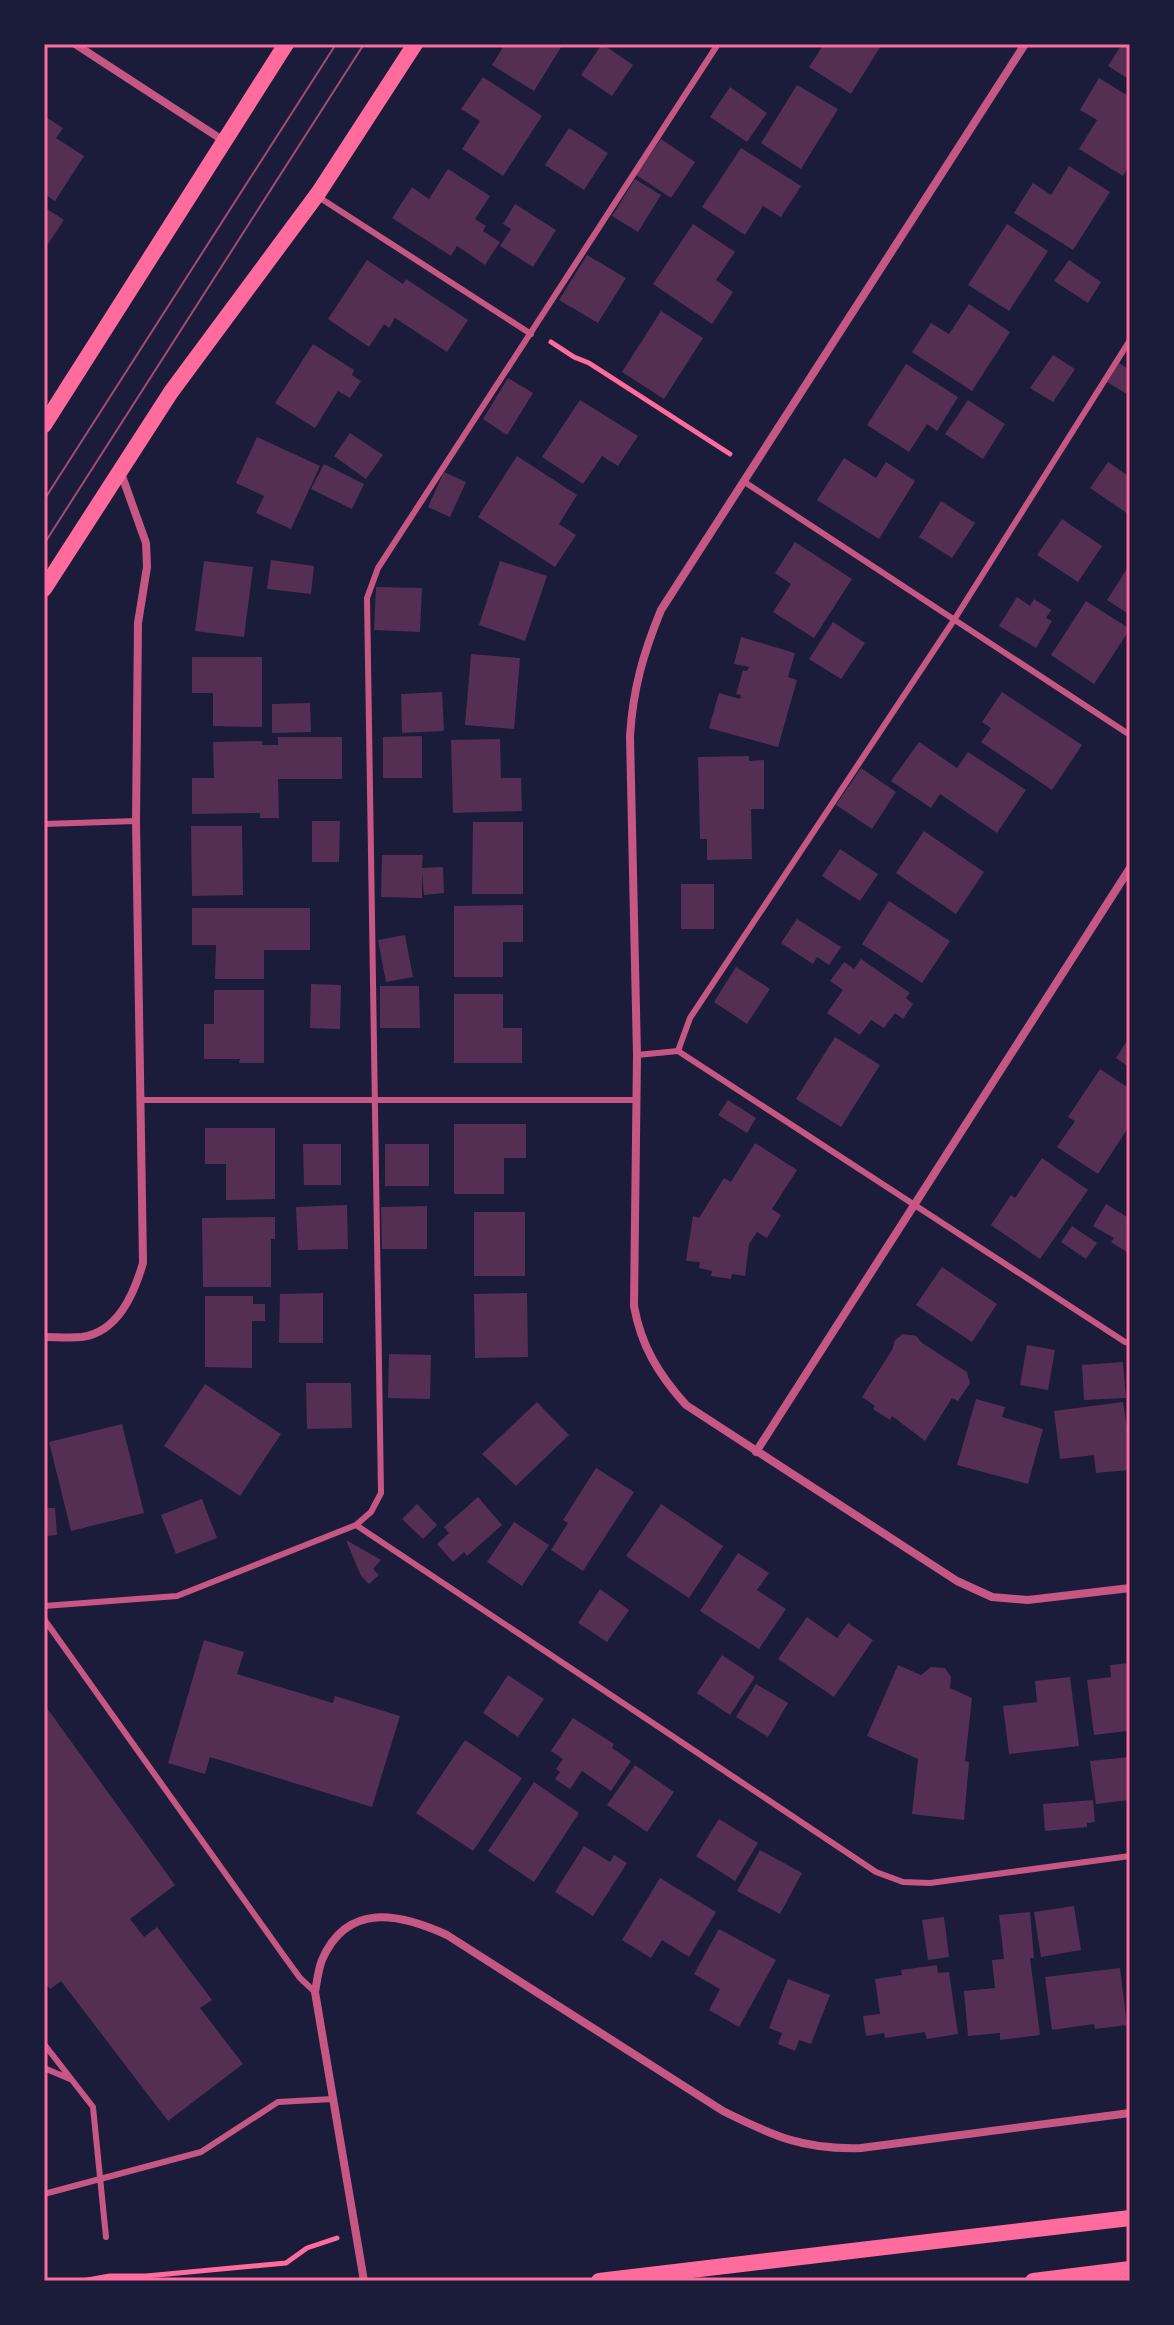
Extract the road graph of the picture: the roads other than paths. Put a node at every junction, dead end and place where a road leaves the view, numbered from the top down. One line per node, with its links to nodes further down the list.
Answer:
1 (75, 44): 6 (street)
2 (286, 44): 6 (main road)
3 (415, 44): 7 (main road)
4 (718, 44): 8 (lane)
5 (1025, 44): 12 (street)
6 (224, 141): 10 (main road)
7 (317, 196): 8 (lane); 11 (main road)
8 (532, 332): 21 (lane)
9 (1130, 340): 14 (lane)
10 (44, 425)
11 (120, 468): 13 (main road); 16 (street)
12 (743, 481): 14 (lane); 20 (street)
13 (44, 589)
14 (954, 620): 15 (lane); 19 (lane)
15 (1130, 735)
16 (136, 821): 17 (lane); 22 (street)
17 (44, 824)
18 (1130, 868): 24 (street)
19 (678, 1051): 20 (lane); 24 (lane)
20 (637, 1055): 23 (street)
21 (376, 1099): 22 (lane); 23 (lane); 28 (lane)
22 (142, 1100): 25 (street)
23 (636, 1100): 27 (street)
24 (916, 1204): 26 (lane); 27 (street)
25 (44, 1337)
26 (1130, 1343)
27 (756, 1452): 29 (street)
28 (356, 1525): 30 (lane); 32 (lane)
29 (1130, 1588)
30 (44, 1606)
31 (44, 1619): 33 (lane)
32 (1130, 1856)
33 (315, 1992): 37 (street); 38 (street)
34 (44, 2044): 36 (lane)
35 (44, 2068): 36 (lane)
36 (72, 2080): 39 (lane)
37 (333, 2099): 39 (lane); 44 (street)
38 (1130, 2113)
39 (100, 2177): 40 (lane); 42 (lane)
40 (44, 2194)
41 (1130, 2218): 45 (main road)
42 (106, 2237)
43 (1130, 2269): 46 (main road)
44 (364, 2281)
45 (599, 2281)
46 (1033, 2281)

